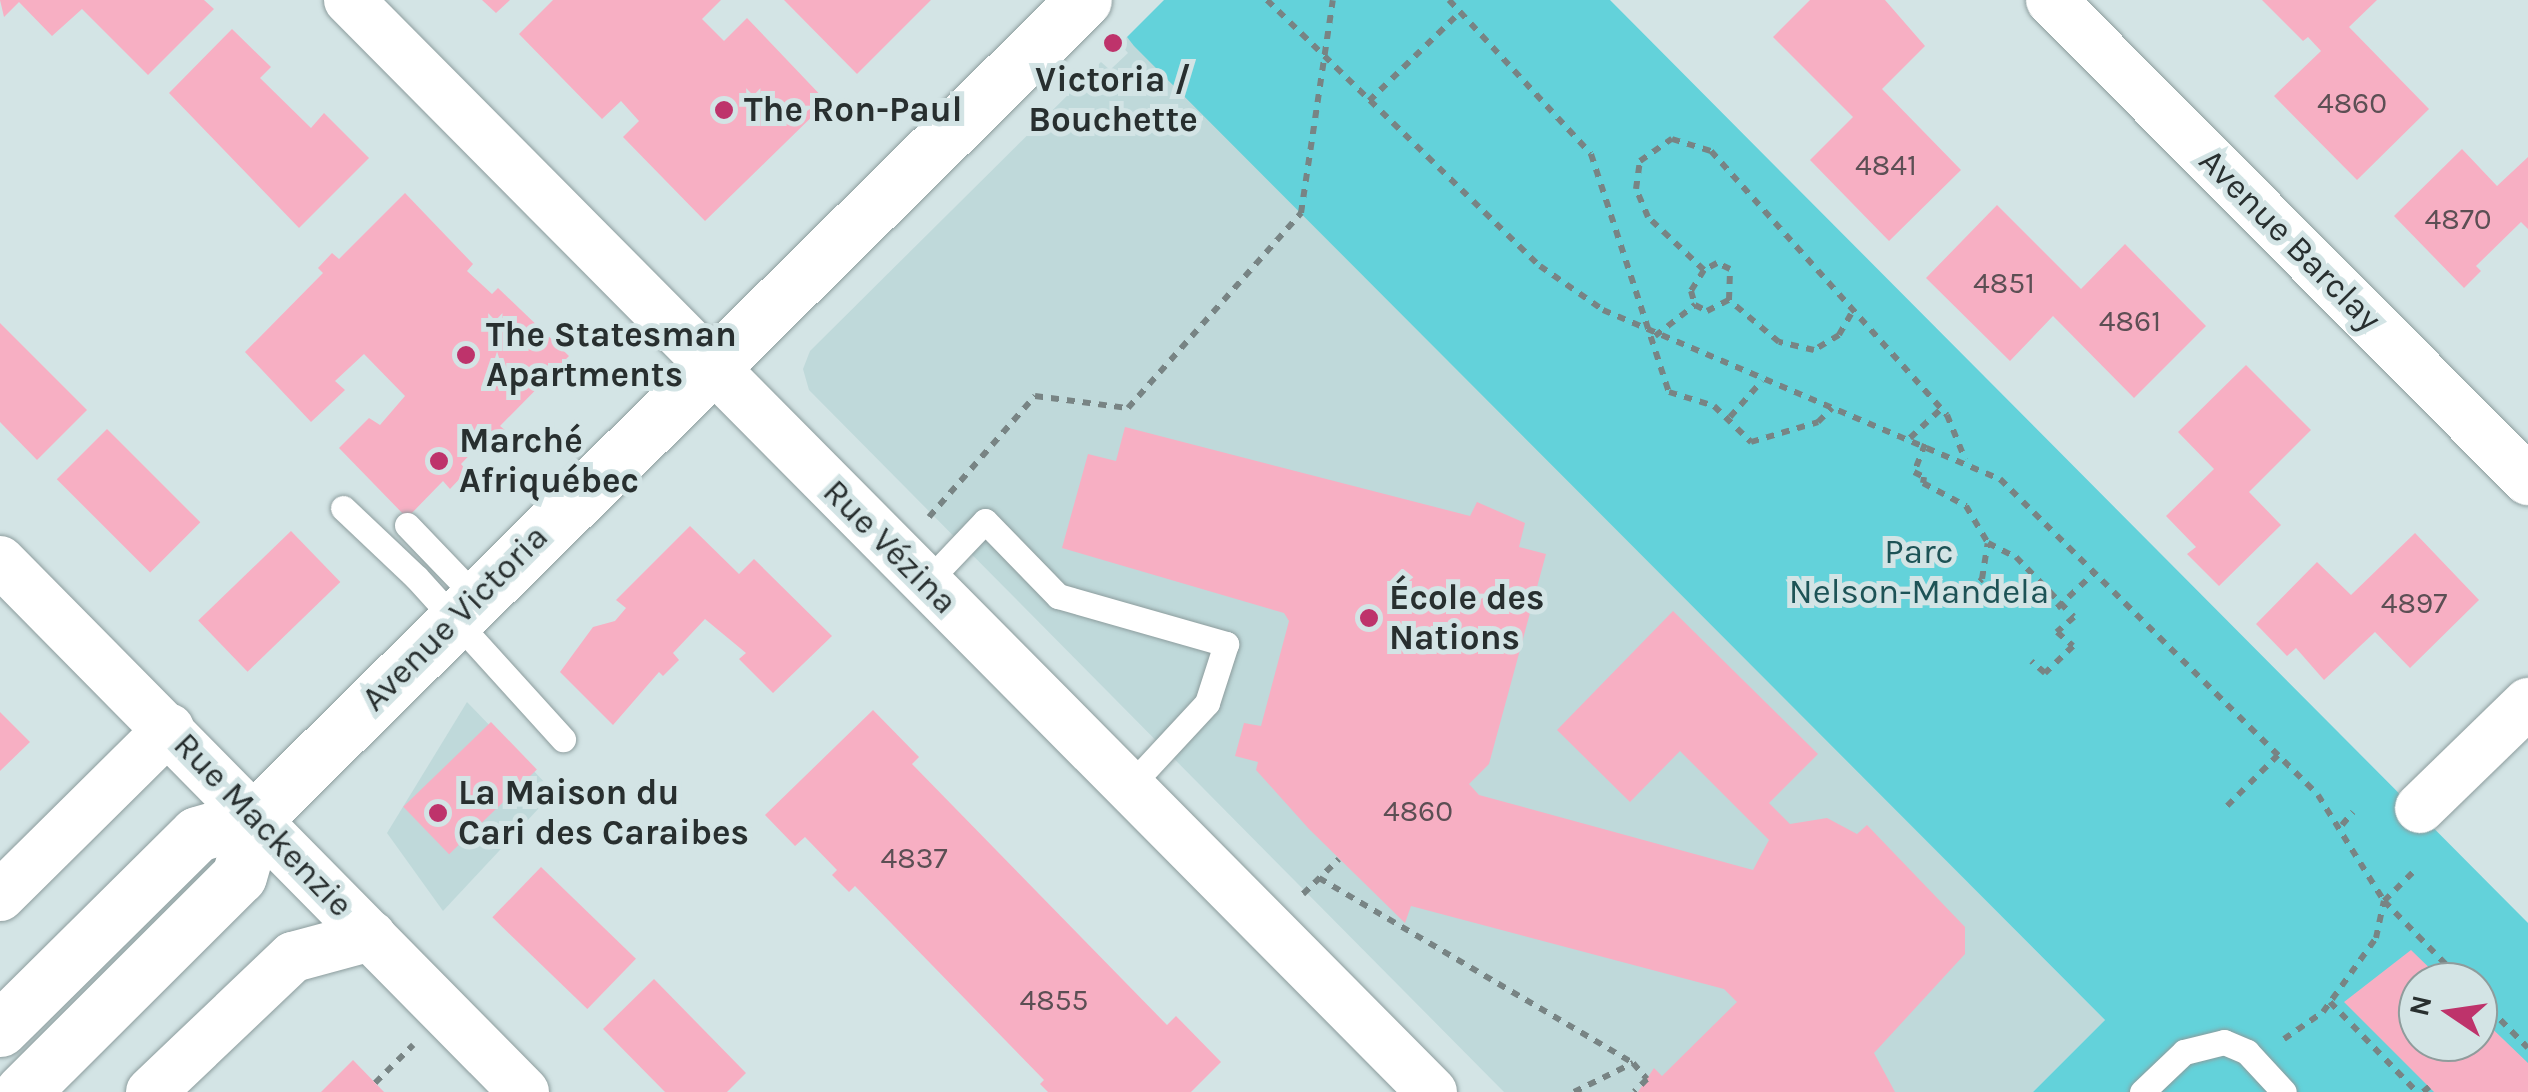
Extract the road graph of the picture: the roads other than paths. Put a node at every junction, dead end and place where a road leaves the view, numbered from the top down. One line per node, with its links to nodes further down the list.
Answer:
1 (349, 0): 4 (street, Rue Vézina)
2 (1084, 0): 4 (street, Avenue Victoria)
3 (2052, 0): 5 (street, Avenue Barclay)
4 (712, 366): 9 (street, Rue Vézina); 10 (street, Avenue Victoria)
5 (2528, 480)
6 (343, 508): 10 (lane)
7 (407, 525): 10 (lane)
8 (0, 561): 12 (street, Rue Mackenzie)
9 (927, 582): 14 (street, Rue Vézina); 14 (lane)
10 (465, 608): 13 (lane); 16 (street, Avenue Victoria)
11 (2528, 704): 15 (street)
12 (168, 729): 16 (street, Rue Mackenzie); 17 (street)
13 (563, 739)
14 (1129, 787): 23 (street, Rue Vézina)
15 (2420, 808)
16 (256, 817): 18 (street, Rue Mackenzie); 19 (street, Avenue Victoria); 20 (street, Avenue Victoria)
17 (0, 896)
18 (371, 936): 21 (street); 22 (street, Rue Mackenzie)
19 (0, 1029)
20 (22, 1092)
21 (151, 1092)
22 (524, 1092)
23 (1432, 1092)
24 (2142, 1092): 25 (lane)
25 (2284, 1092)

